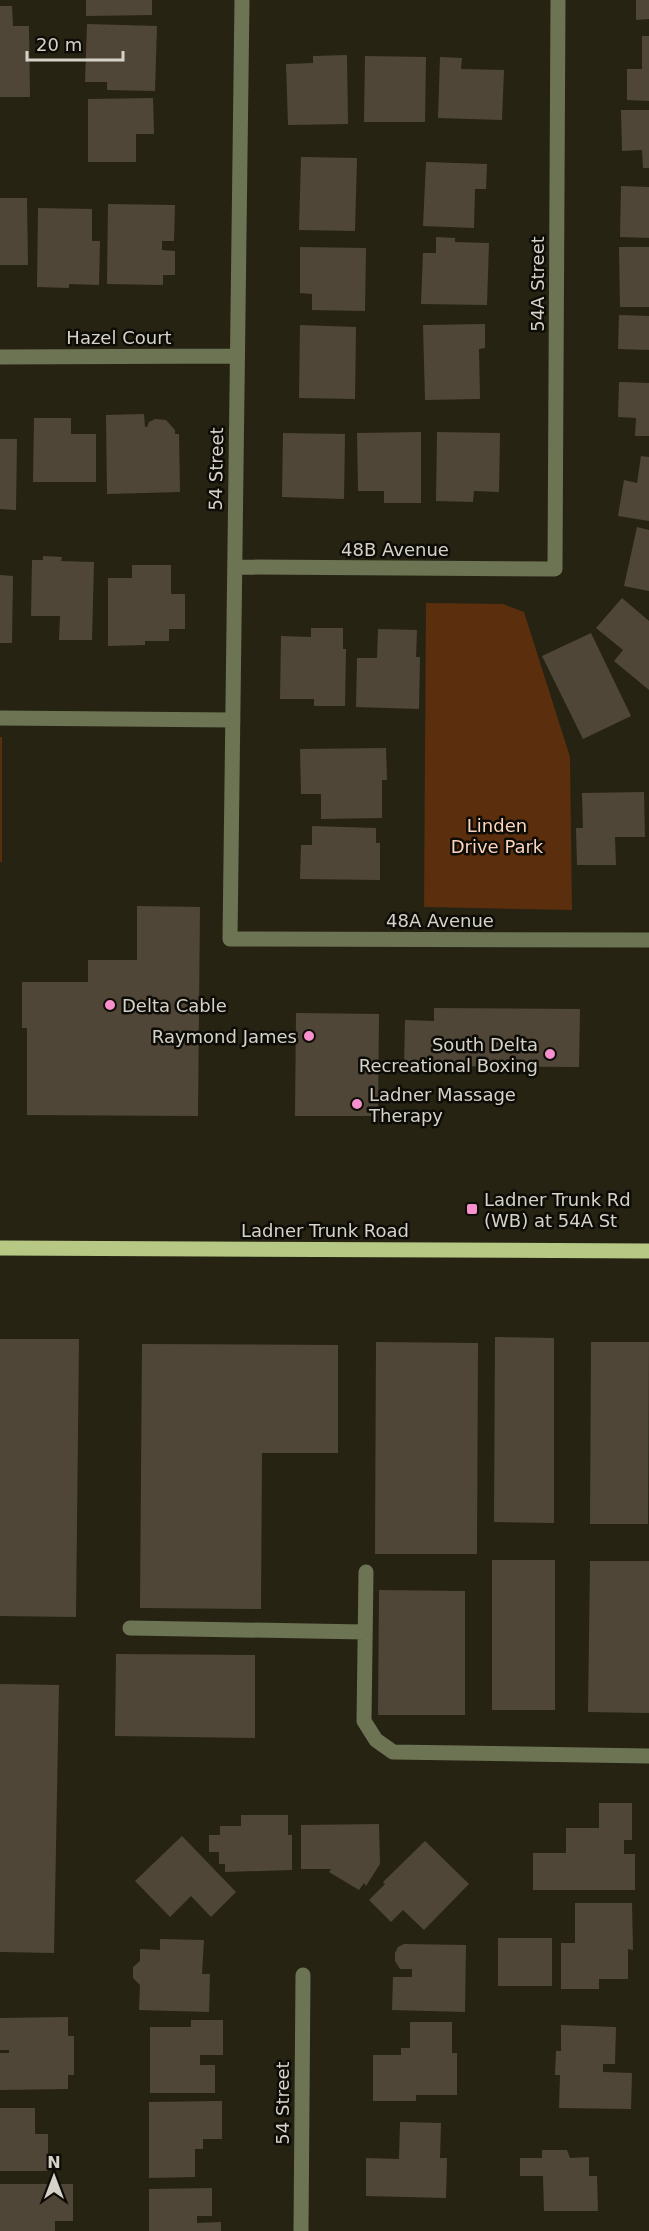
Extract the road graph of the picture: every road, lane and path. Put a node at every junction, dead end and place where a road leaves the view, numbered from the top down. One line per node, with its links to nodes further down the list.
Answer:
1 (242, 0): 3 (street, 54 Street)
2 (558, 0): 6 (street, 54A Street)
3 (237, 356): 4 (street, Hazel Court); 5 (street, 54 Street)
4 (0, 357)
5 (235, 567): 6 (street, 48B Avenue); 8 (street, 54 Street)
6 (555, 569)
7 (0, 718): 8 (street)
8 (233, 720): 9 (street, 54 Street)
9 (230, 939): 10 (street, 48A Avenue)
10 (649, 940)
11 (0, 1248): 12 (main road, Ladner Trunk Road)
12 (649, 1251)
13 (366, 1572): 15 (street)
14 (130, 1628): 15 (street)
15 (365, 1632): 16 (street)
16 (649, 1756)
17 (303, 1975): 18 (street, 54 Street)
18 (301, 2231)

